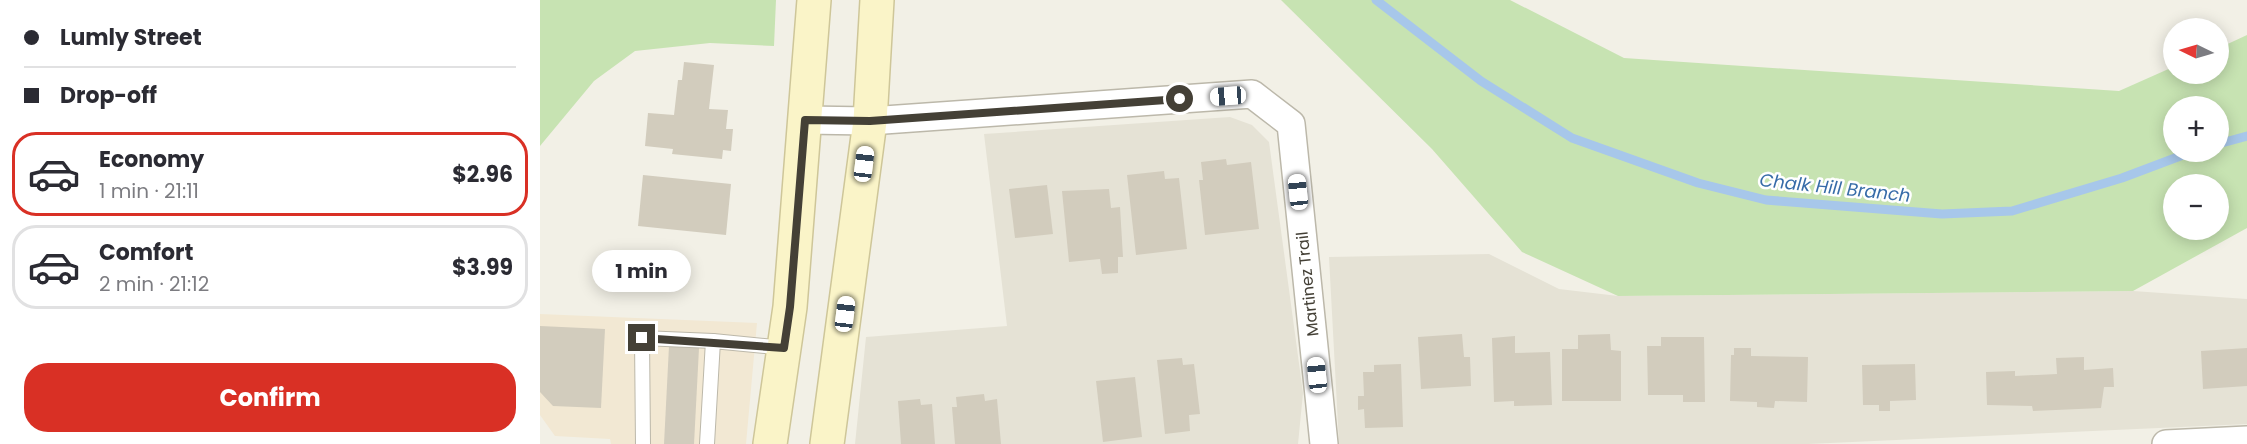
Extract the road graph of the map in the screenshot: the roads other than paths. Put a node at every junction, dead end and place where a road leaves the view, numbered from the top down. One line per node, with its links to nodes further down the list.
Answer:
1 (814, 0): 3 (main road)
2 (877, 0): 4 (main road)
3 (805, 120): 4 (street); 6 (main road)
4 (870, 121): 11 (main road); 12 (street, Martinez Trail)
5 (713, 341): 6 (lane); 8 (lane); 9 (lane)
6 (784, 348): 10 (main road)
7 (2247, 440): 13 (street)
8 (643, 444)
9 (707, 444)
10 (770, 444)
11 (826, 444)
12 (1324, 444)
13 (2166, 444)

